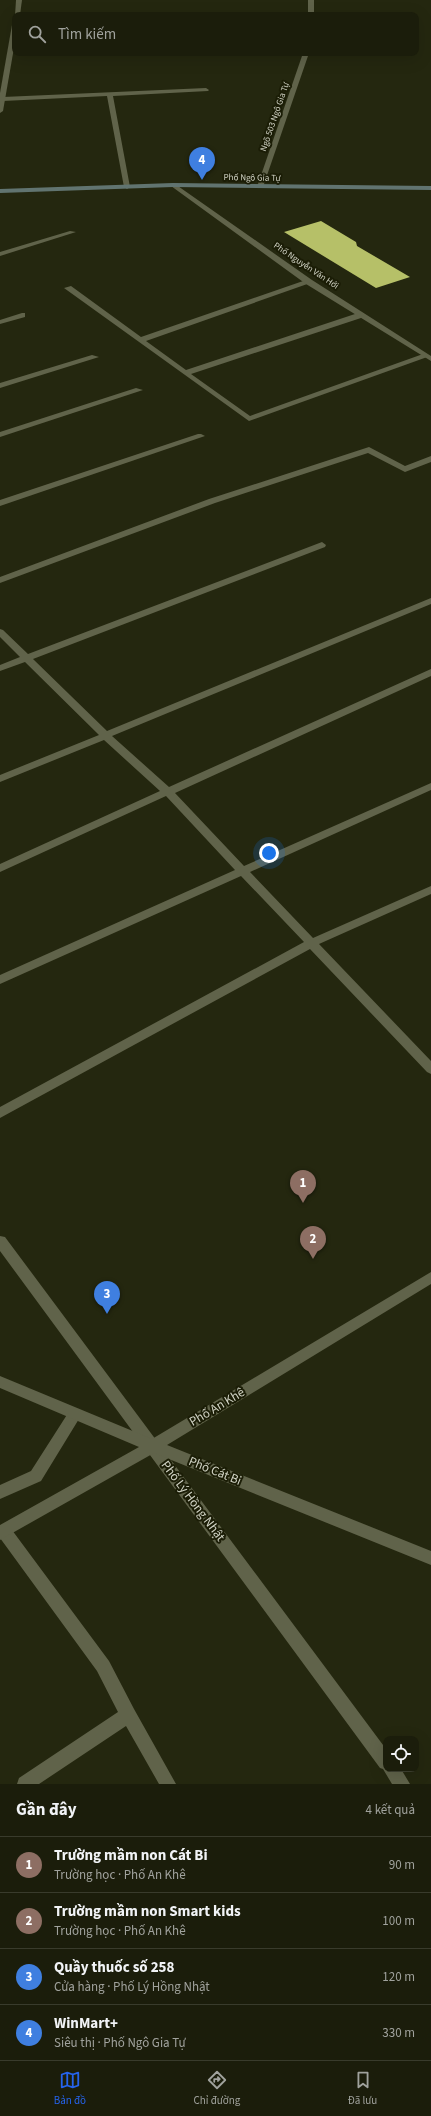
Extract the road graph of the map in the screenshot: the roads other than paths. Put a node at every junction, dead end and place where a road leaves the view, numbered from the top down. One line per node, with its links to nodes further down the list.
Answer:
1 (19, 0): 3 (street)
2 (311, 0): 4 (street)
3 (17, 12)
4 (311, 12)
5 (12, 44): 9 (street)
6 (305, 56): 13 (street, Ngõ 503 Ngô Gia Tự)
7 (206, 90): 8 (street)
8 (110, 95): 9 (street); 12 (street)
9 (3, 99): 10 (street)
10 (0, 111)
11 (173, 185): 12 (main road, Phố Ngô Gia Tự); 13 (main road, Phố Ngô Gia Tự); 18 (street, Phố Nguyễn Văn Hới)
12 (127, 187): 15 (main road, Phố Ngô Gia Tự)
13 (260, 187): 14 (main road, Phố Ngô Gia Tự)
14 (431, 188)
15 (0, 191)
16 (72, 232): 17 (street)
17 (0, 254)
18 (309, 282): 21 (street, Phố Nguyễn Văn Hới); 23 (street)
19 (68, 288): 23 (street)
20 (22, 315): 22 (street)
21 (361, 315): 25 (street, Phố Nguyễn Văn Hới); 26 (street)
22 (0, 322)
23 (141, 340): 26 (street)
24 (95, 357): 27 (street)
25 (429, 357): 26 (street)
26 (185, 372)
27 (0, 386)
28 (139, 390): 29 (street)
29 (0, 435)
30 (201, 436): 32 (street)
31 (431, 459): 34 (street)
32 (0, 503)
33 (322, 545): 37 (street)
34 (0, 580)
35 (431, 601): 40 (street)
36 (0, 632): 37 (street)
37 (27, 657): 38 (street); 40 (street)
38 (0, 668)
39 (431, 672): 43 (street)
40 (106, 736): 41 (street); 43 (street)
41 (0, 779)
42 (431, 786): 45 (street)
43 (169, 793): 44 (street); 45 (street)
44 (0, 868)
45 (243, 872): 47 (street); 48 (street)
46 (431, 890): 47 (street)
47 (310, 944): 49 (street); 50 (street)
48 (0, 980)
49 (431, 1069)
50 (0, 1113)
51 (0, 1241): 55 (street, Phố Lý Hồng Nhật)
52 (431, 1277): 55 (street, Phố An Khê)
53 (0, 1382): 54 (street, Phố Cát Bi)
54 (75, 1414): 55 (street, Phố Cát Bi); 56 (street)
55 (153, 1446): 57 (street, Phố An Khê); 58 (street, Phố Cát Bi); 60 (street, Phố Lý Hồng Nhật)
56 (0, 1492)
57 (2, 1532): 59 (street)
58 (431, 1558)
59 (128, 1715): 62 (street); 63 (street)
60 (383, 1758)
61 (393, 1772): 64 (street)
62 (25, 1784)
63 (168, 1784)
64 (402, 1784)

